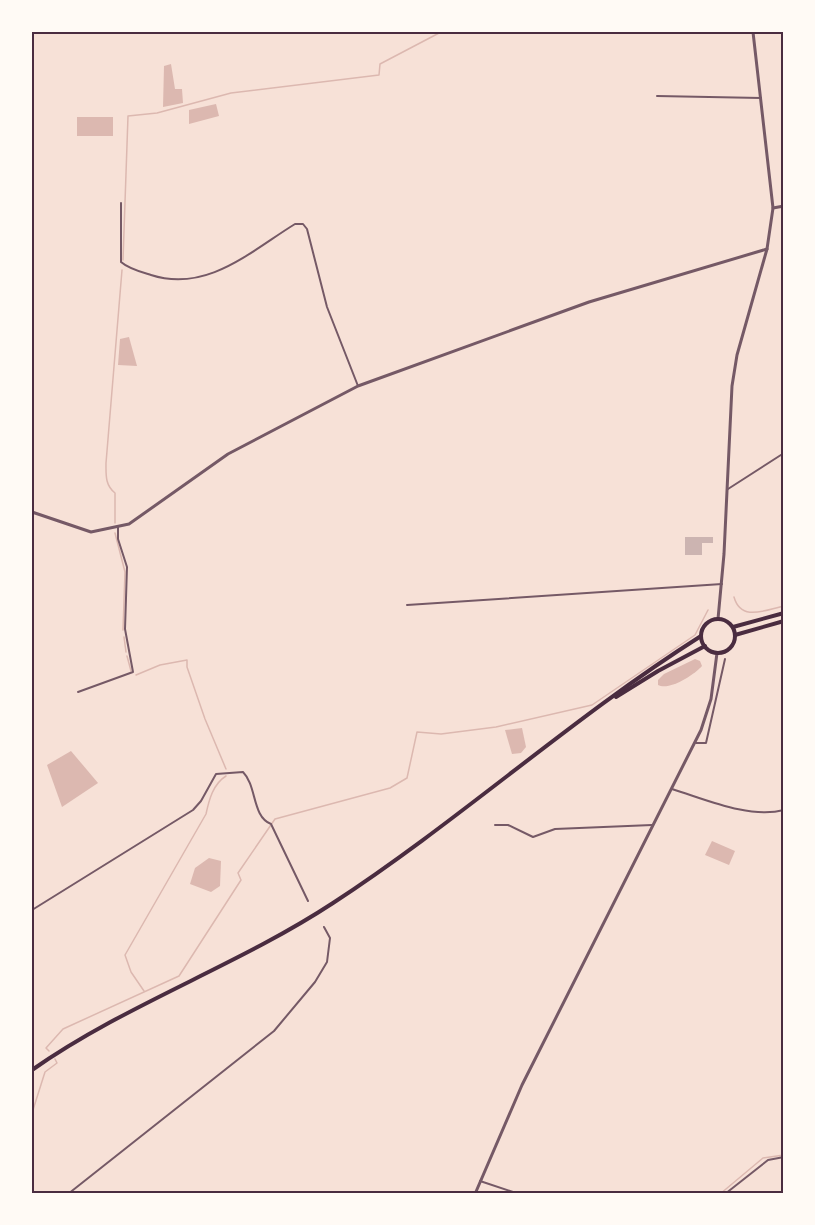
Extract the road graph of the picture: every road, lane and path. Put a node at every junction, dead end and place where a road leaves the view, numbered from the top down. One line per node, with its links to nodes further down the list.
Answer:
1 (753, 32): 3 (street)
2 (657, 96): 3 (street)
3 (761, 98): 6 (street)
4 (121, 203): 8 (street)
5 (783, 206): 6 (street)
6 (773, 208): 7 (street)
7 (767, 249): 8 (street); 10 (street)
8 (358, 386): 12 (street)
9 (783, 453): 10 (street)
10 (728, 489): 13 (street)
11 (32, 512): 12 (street)
12 (118, 527): 24 (street)
13 (722, 584): 14 (street); 16 (street)
14 (407, 605)
15 (783, 613): 18 (main road)
16 (718, 619): 18 (main road); 20 (main road)
17 (783, 621): 19 (main road)
18 (733, 627): 19 (main road)
19 (735, 635): 22 (main road)
20 (701, 636): 21 (main road); 25 (main road)
21 (705, 646): 22 (main road); 25 (main road)
22 (717, 653): 26 (street)
23 (725, 659): 26 (street)
24 (78, 692)
25 (605, 704): 34 (main road)
26 (696, 743): 27 (street)
27 (672, 789): 28 (street); 30 (street)
28 (783, 810)
29 (495, 825): 30 (street)
30 (654, 825): 36 (street)
31 (308, 901): 32 (street)
32 (32, 910)
33 (324, 927): 37 (street)
34 (32, 1070)
35 (783, 1156): 40 (street)
36 (480, 1181): 38 (street); 39 (street)
37 (68, 1194)
38 (475, 1194)
39 (519, 1194)
40 (725, 1194)

